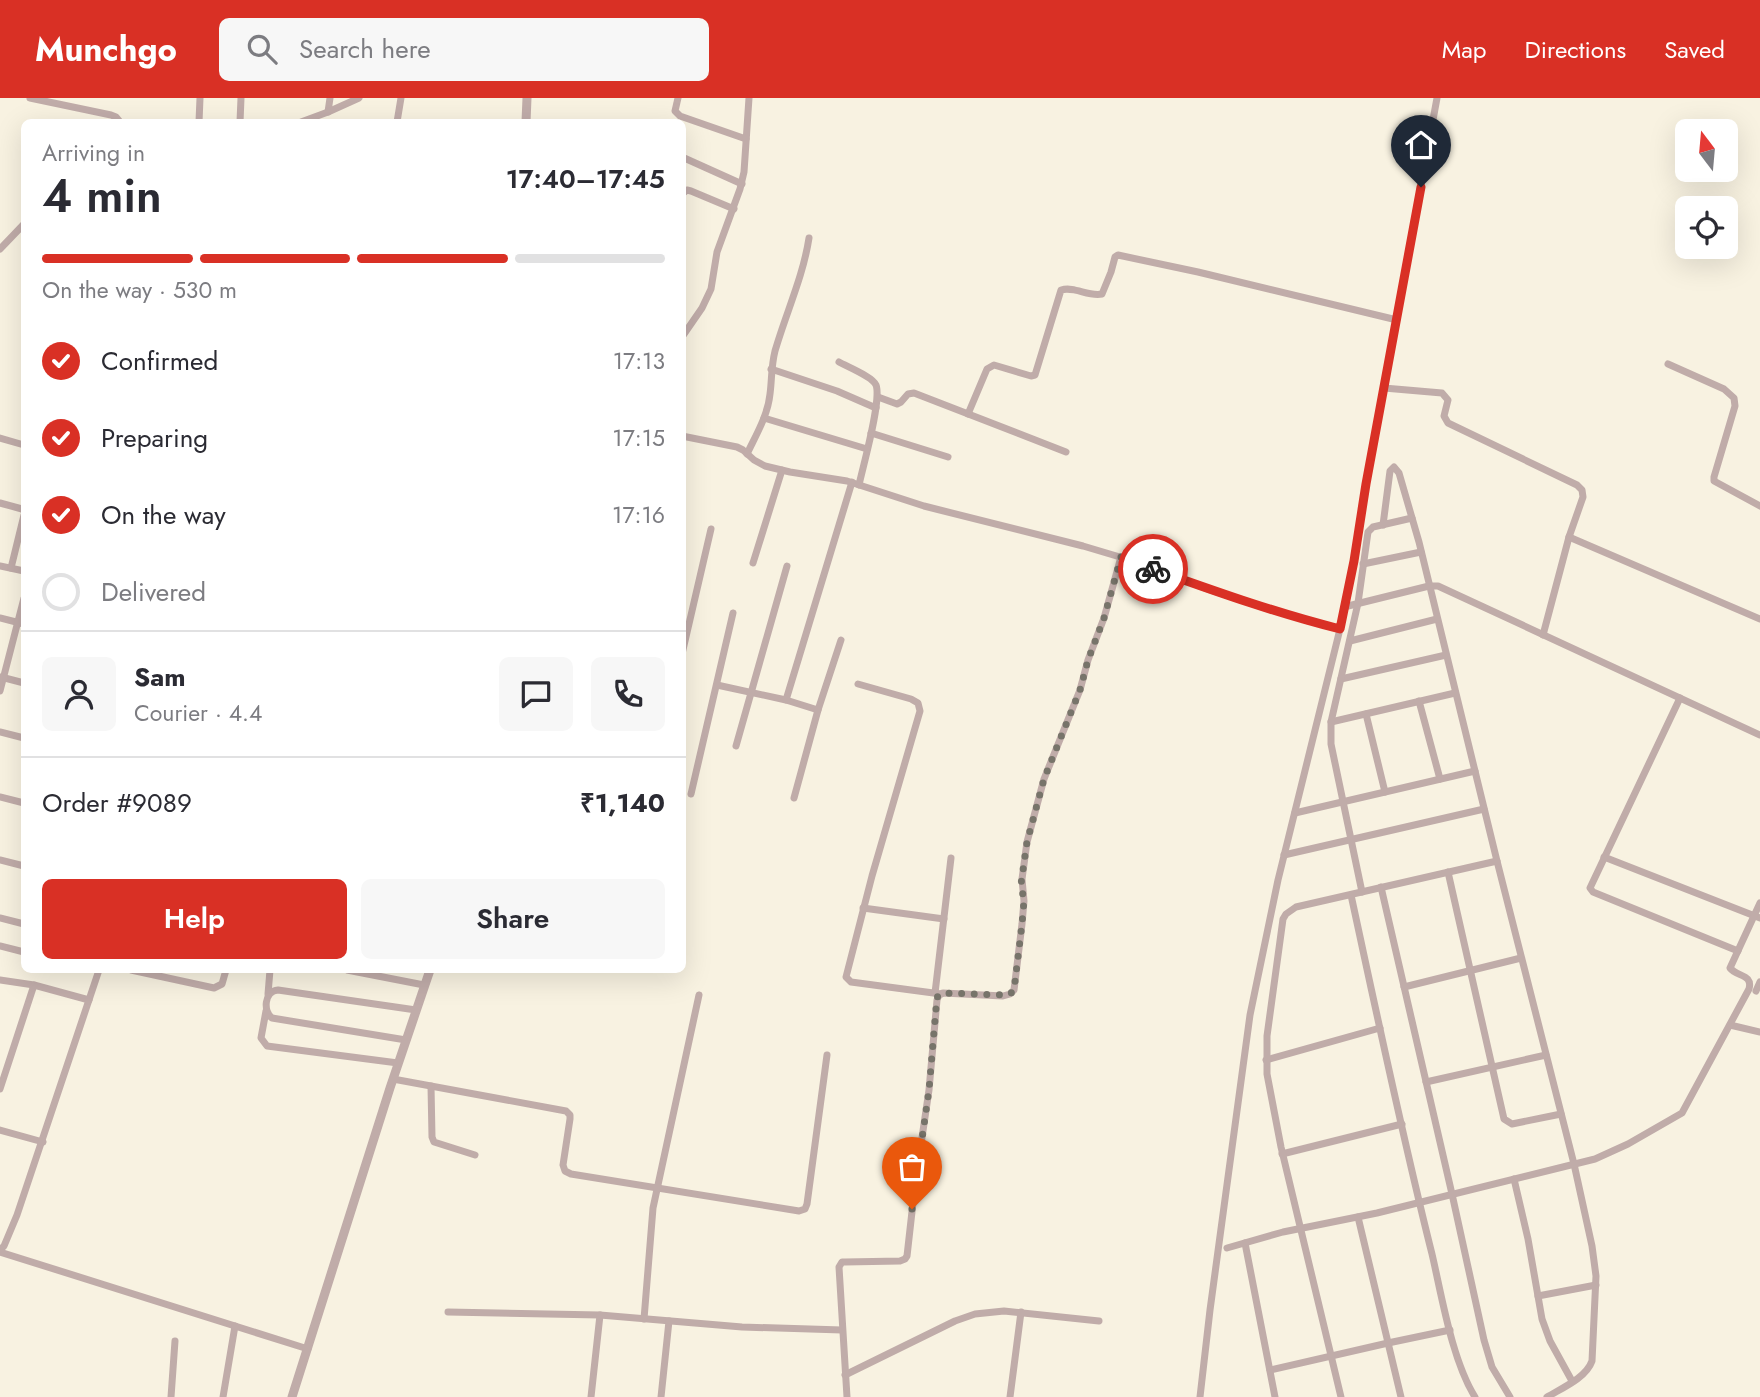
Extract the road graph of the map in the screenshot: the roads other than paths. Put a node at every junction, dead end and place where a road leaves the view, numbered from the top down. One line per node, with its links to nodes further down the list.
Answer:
1 (30, 98): 12 (street)
2 (200, 98): 13 (street)
3 (241, 98): 14 (street)
4 (330, 98): 11 (street)
5 (359, 98): 11 (street)
6 (401, 98): 16 (street)
7 (527, 98): 17 (street)
8 (678, 98): 18 (street)
9 (749, 98): 18 (street)
10 (1437, 98): 26 (street)
11 (328, 112): 15 (street)
12 (116, 119)
13 (199, 119)
14 (240, 119)
15 (309, 119)
16 (398, 119)
17 (526, 119)
18 (746, 139): 20 (street)
19 (686, 159): 20 (street)
20 (742, 184): 22 (street)
21 (686, 191): 22 (street)
22 (734, 209): 27 (street)
23 (21, 230): 25 (street)
24 (809, 238): 30 (street)
25 (0, 249)
26 (1397, 320): 31 (street); 34 (street)
27 (686, 331)
28 (839, 362): 32 (street)
29 (1668, 364): 47 (street)
30 (771, 369): 33 (street); 35 (street)
31 (1384, 388): 53 (street); 64 (street)
32 (878, 397): 33 (street); 34 (street)
33 (876, 408): 36 (street)
34 (968, 414): 41 (street)
35 (764, 418): 40 (street); 42 (street)
36 (871, 433): 40 (street); 43 (street)
37 (686, 437): 42 (street)
38 (0, 438): 39 (street)
39 (21, 444)
40 (867, 449): 45 (street)
41 (1066, 452)
42 (747, 454): 44 (street)
43 (948, 457)
44 (782, 470): 45 (street); 56 (street)
45 (855, 484): 55 (street); 86 (street)
46 (0, 503): 48 (street)
47 (1760, 506)
48 (21, 512)
49 (1412, 518): 50 (street); 50 (street); 54 (street)
50 (1382, 525): 57 (street)
51 (21, 526): 60 (street)
52 (711, 529): 73 (street)
53 (1569, 537): 67 (street); 72 (street)
54 (1421, 552): 57 (street); 62 (street)
55 (1121, 557): 71 (street); 139 (street)
56 (753, 563)
57 (1363, 564): 63 (street)
58 (0, 566): 60 (street)
59 (787, 566): 83 (street)
60 (11, 568): 61 (street)
61 (21, 570)
62 (1429, 586): 63 (street); 68 (street); 72 (street)
63 (1358, 603): 64 (street); 75 (street)
64 (1344, 607): 71 (street)
65 (733, 613): 81 (street)
66 (0, 618): 69 (street)
67 (1760, 619)
68 (1437, 620): 75 (street); 76 (street)
69 (21, 623)
70 (21, 626): 77 (street)
71 (1340, 629): 104 (street)
72 (1543, 635): 85 (street)
73 (686, 637)
74 (841, 640): 88 (street)
75 (1350, 641): 78 (street)
76 (1446, 654): 78 (street); 84 (street)
77 (2, 678): 79 (street); 82 (street)
78 (1341, 680): 90 (street)
79 (21, 682)
80 (858, 684): 117 (street)
81 (717, 685): 83 (street); 98 (street)
82 (0, 691)
83 (752, 692): 86 (street); 94 (street)
84 (1455, 692): 87 (street); 95 (street)
85 (1680, 698): 92 (street); 107 (street)
86 (786, 700): 88 (street)
87 (1419, 701): 89 (street); 96 (street)
88 (818, 710): 100 (street)
89 (1366, 714): 90 (street); 97 (street)
90 (1331, 722): 102 (street)
91 (0, 732): 93 (street)
92 (1760, 735)
93 (21, 737)
94 (736, 746)
95 (1475, 771): 96 (street); 103 (street)
96 (1440, 779): 97 (street)
97 (1385, 792): 102 (street)
98 (691, 794)
99 (0, 797): 101 (street)
100 (794, 797)
101 (21, 802)
102 (1343, 802): 104 (street); 105 (street)
103 (1484, 809): 105 (street); 110 (street)
104 (1295, 813): 106 (street)
105 (1351, 840): 106 (street); 114 (street)
106 (1284, 855): 199 (street)
107 (1604, 857): 118 (street); 124 (street)
108 (951, 858): 120 (street)
109 (0, 860): 111 (street)
110 (1497, 861): 112 (street); 125 (street)
111 (21, 865)
112 (1448, 872): 113 (street); 126 (street)
113 (1381, 887): 114 (street); 137 (street)
114 (1363, 892): 115 (street)
115 (1351, 895): 146 (street); 151 (street)
116 (1760, 903): 118 (street)
117 (863, 908): 120 (street); 139 (street)
118 (1757, 917): 124 (street)
119 (0, 918): 121 (street)
120 (944, 919): 139 (street)
121 (21, 923)
122 (0, 946): 123 (street)
123 (21, 951)
124 (1738, 951): 138 (street)
125 (1521, 958): 126 (street); 150 (street)
126 (1470, 971): 137 (street); 153 (street)
127 (98, 973): 142 (street)
128 (145, 973): 129 (street)
129 (225, 973)
130 (270, 973): 140 (street)
131 (362, 973): 136 (street)
132 (429, 973): 136 (street)
133 (0, 980): 135 (street)
134 (1760, 982): 138 (street)
135 (34, 985): 142 (street); 157 (street)
136 (424, 985): 143 (street)
137 (1404, 987): 155 (street)
138 (1755, 990): 145 (street)
139 (938, 993): 183 (street)
140 (268, 994): 143 (street); 144 (street)
141 (699, 995): 166 (street)
142 (89, 1000): 161 (street)
143 (416, 1010): 148 (street)
144 (266, 1012): 148 (street); 152 (street)
145 (1730, 1025): 147 (street); 164 (street)
146 (1380, 1028): 151 (street); 159 (street)
147 (1760, 1032)
148 (406, 1040): 152 (street)
149 (827, 1055): 166 (street)
150 (1546, 1055): 153 (street); 158 (street)
151 (1266, 1060): 162 (street)
152 (398, 1063): 154 (street)
153 (1493, 1067): 155 (street); 158 (street)
154 (393, 1079): 156 (street); 187 (street)
155 (1426, 1082): 167 (street)
156 (432, 1086): 163 (street); 166 (street)
157 (0, 1089)
158 (1561, 1114): 164 (street)
159 (1402, 1124): 162 (street); 168 (street)
160 (0, 1130): 161 (street)
161 (43, 1142): 173 (street)
162 (1282, 1154): 170 (street)
163 (475, 1155)
164 (1574, 1164): 165 (street); 174 (street)
165 (1514, 1179): 167 (street); 175 (street)
166 (657, 1188): 179 (street)
167 (1452, 1194): 168 (street); 204 (street)
168 (1419, 1202): 169 (street); 184 (street)
169 (1358, 1217): 170 (street); 186 (street)
170 (1301, 1228): 171 (street); 188 (street)
171 (1245, 1243): 172 (street); 189 (street)
172 (1227, 1248)
173 (0, 1251): 182 (street)
174 (1596, 1285): 175 (street); 191 (street)
175 (1538, 1296): 191 (street)
176 (448, 1312): 178 (street)
177 (1021, 1312): 181 (street); 190 (street); 198 (street)
178 (600, 1315): 179 (street); 195 (street)
179 (644, 1319): 180 (street)
180 (669, 1321): 183 (street); 196 (street)
181 (1100, 1321)
182 (236, 1326): 187 (street); 193 (street)
183 (842, 1330): 190 (street)
184 (1451, 1331): 186 (street); 203 (street)
185 (175, 1341): 192 (street)
186 (1388, 1343): 188 (street); 202 (street)
187 (308, 1349): 194 (street)
188 (1330, 1356): 189 (street); 201 (street)
189 (1270, 1370): 200 (street)
190 (845, 1375): 197 (street)
191 (1572, 1381): 205 (street)
192 (171, 1397)
193 (223, 1397)
194 (292, 1397)
195 (591, 1397)
196 (661, 1397)
197 (846, 1397)
198 (1010, 1397)
199 (1200, 1397)
200 (1275, 1397)
201 (1341, 1397)
202 (1401, 1397)
203 (1475, 1397)
204 (1510, 1397)
205 (1547, 1397)

